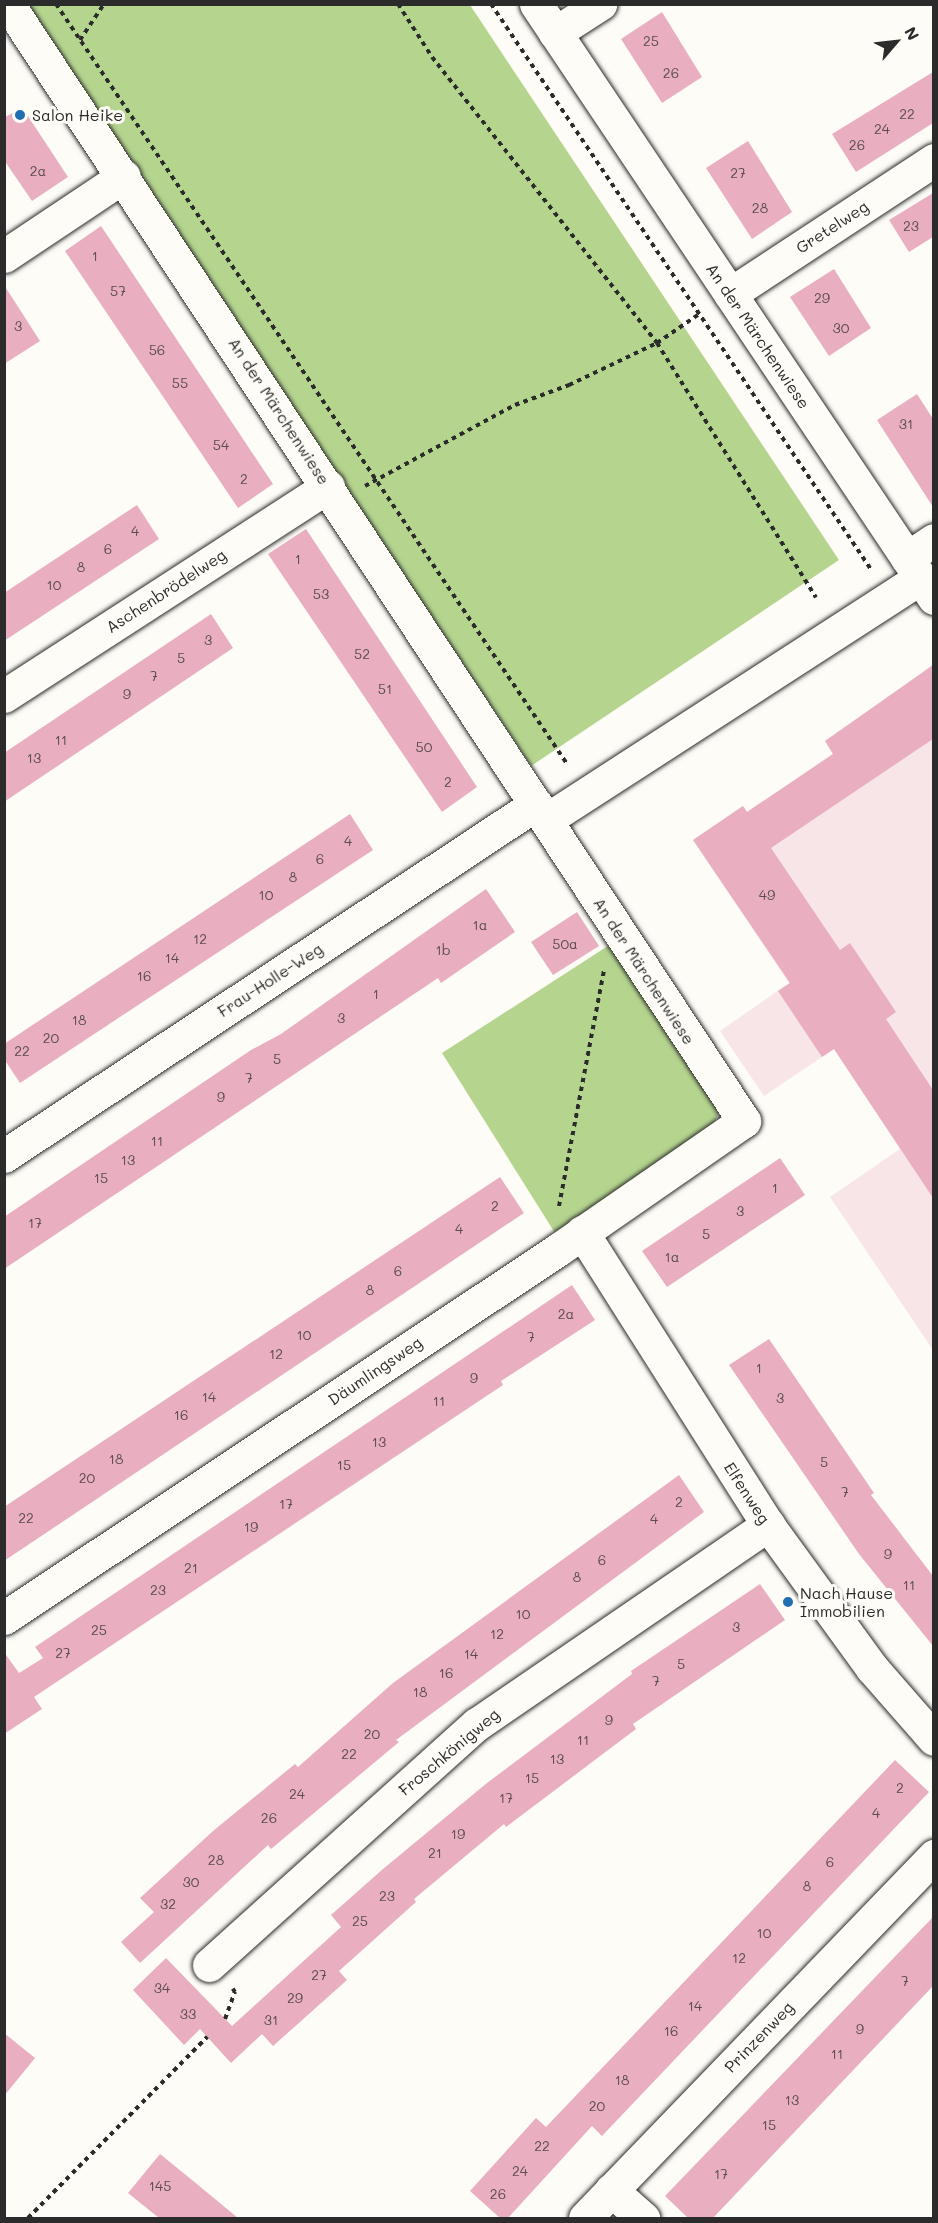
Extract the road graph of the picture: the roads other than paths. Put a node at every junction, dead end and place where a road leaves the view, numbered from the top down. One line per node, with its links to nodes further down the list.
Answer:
1 (8, 4): 6 (street, An der Märchenwiese)
2 (536, 4): 4 (street, An der Märchenwiese)
3 (600, 4): 4 (street)
4 (555, 33): 8 (street, An der Märchenwiese)
5 (933, 160): 8 (street, Gretelweg)
6 (124, 176): 7 (street); 9 (street, An der Märchenwiese)
7 (4, 256)
8 (730, 294): 11 (street, An der Märchenwiese)
9 (334, 494): 12 (street, Aschenbrödelweg); 13 (street, An der Märchenwiese)
10 (933, 540): 11 (street)
11 (920, 578): 13 (street)
12 (4, 696)
13 (541, 812): 14 (street, An der Märchenwiese); 15 (street, Frau-Holle-Weg)
14 (744, 1121): 16 (street, Däumlingsweg)
15 (4, 1156)
16 (577, 1236): 17 (street, Elfenweg); 18 (street, Däumlingsweg)
17 (768, 1525): 19 (street, Elfenweg); 21 (street, Froschkönigweg)
18 (4, 1618)
19 (933, 1739)
20 (933, 1856): 22 (street, Prinzenweg)
21 (209, 1965)
22 (611, 2190): 23 (street, Prinzenweg); 24 (street)
23 (585, 2218)
24 (643, 2218)

